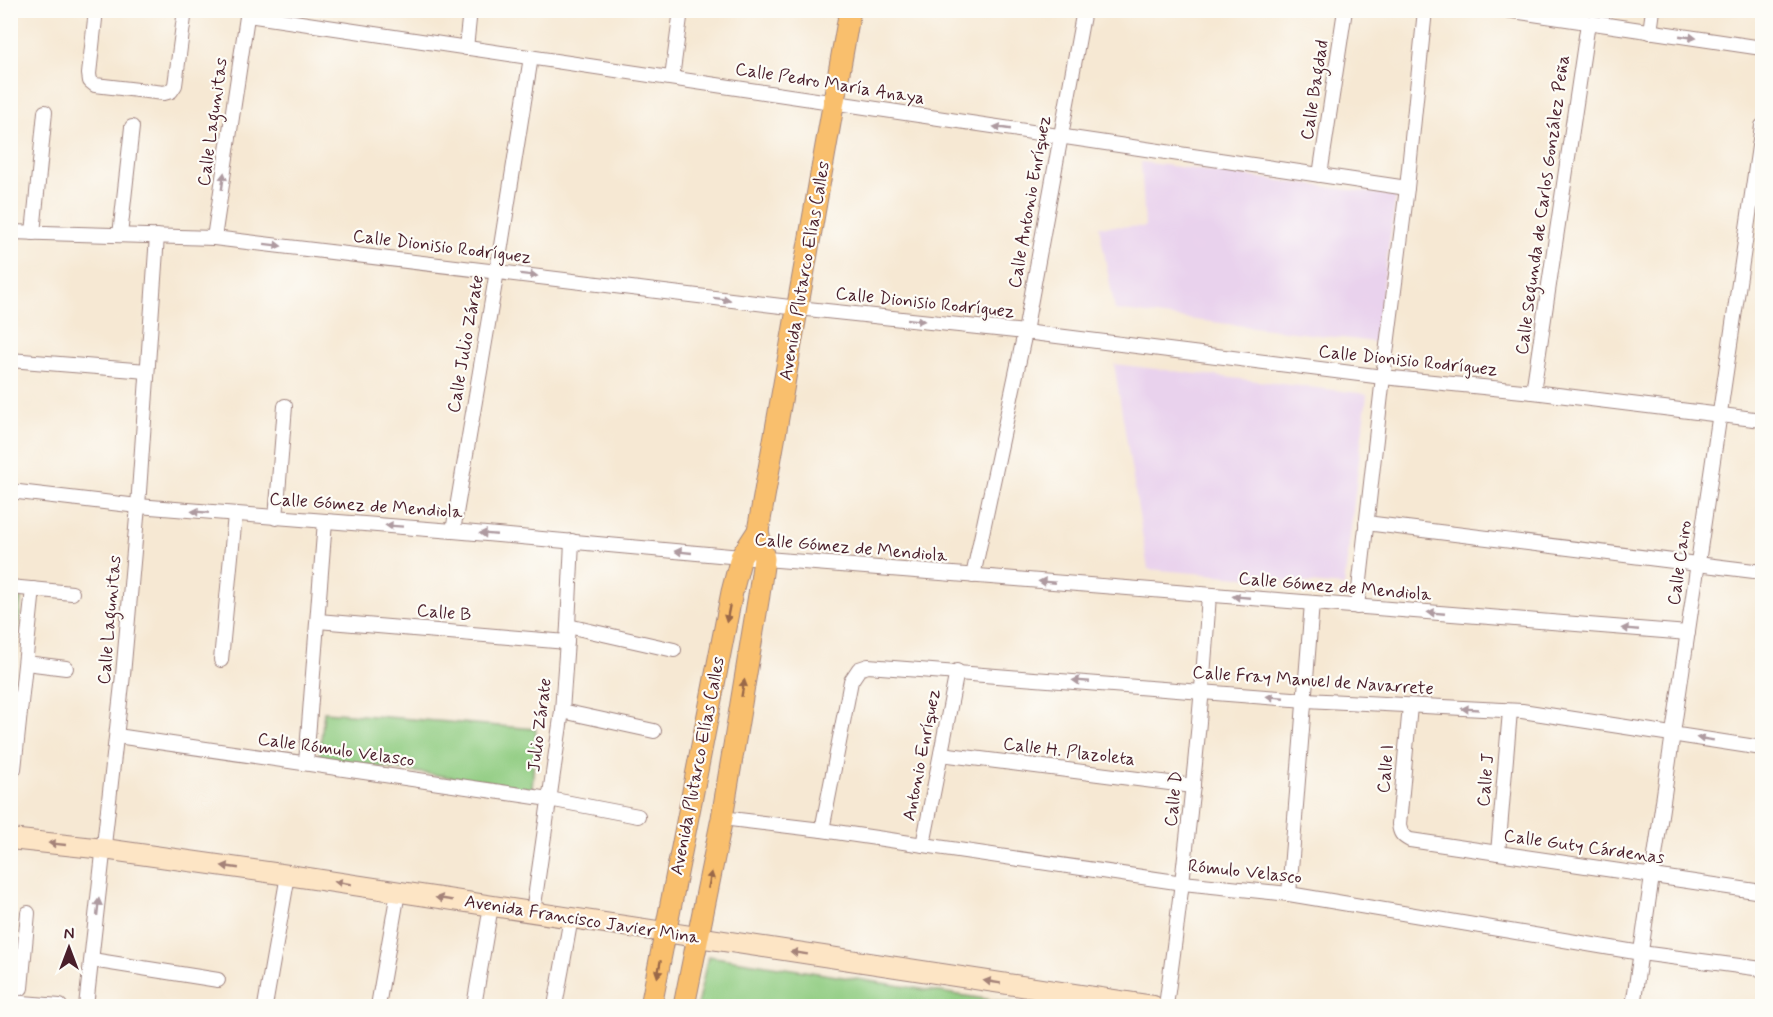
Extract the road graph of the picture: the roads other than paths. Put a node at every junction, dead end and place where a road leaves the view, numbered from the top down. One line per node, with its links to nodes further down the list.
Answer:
1 (96, 10): 2 (street)
2 (185, 10)
3 (470, 10): 14 (street)
4 (681, 10): 17 (street)
5 (850, 10): 18 (main road, Avenida Plutarco Elías Calles)
6 (1084, 10): 22 (street, Calle Antonio Enríquez)
7 (1345, 10): 23 (street, Calle Bagdad)
8 (1425, 10): 24 (street)
9 (1506, 10): 12 (street)
10 (1653, 10): 13 (street)
11 (248, 13): 14 (street, Calle Pedro María Anaya); 29 (street, Calle Lagunitas, one-way to 11)
12 (1588, 23): 13 (street); 36 (street, Calle Segunda de Carlos González Peña)
13 (1650, 32): 15 (street, one-way to 15)
14 (466, 48): 16 (street, Calle Pedro María Anaya)
15 (1762, 48)
16 (531, 57): 17 (street, Calle Pedro María Anaya); 30 (street, Calle Julio Zárate)
17 (672, 78): 18 (street, Calle Pedro María Anaya)
18 (835, 103): 22 (street, Calle Pedro María Anaya, one-way to 18); 31 (main road, Avenida Plutarco Elías Calles)
19 (45, 112): 26 (street)
20 (1762, 126): 38 (street, Calle Cairo)
21 (132, 127): 27 (street)
22 (1060, 136): 23 (street, Calle Pedro María Anaya); 32 (street, Calle Antonio Enríquez)
23 (1320, 175): 24 (street, Calle Pedro María Anaya)
24 (1407, 188): 35 (street)
25 (10, 232): 26 (street, Calle Dionisio Rodríguez)
26 (33, 233): 27 (street, Calle Dionisio Rodríguez)
27 (120, 235): 28 (street, Calle Dionisio Rodríguez)
28 (157, 236): 29 (street, Calle Dionisio Rodríguez); 34 (street, Calle Lagunitas)
29 (214, 238): 30 (street, Calle Dionisio Rodríguez, one-way to 30)
30 (497, 271): 31 (street, Calle Dionisio Rodríguez, one-way to 31); 46 (street, Calle Julio Zárate)
31 (798, 308): 32 (street, Calle Dionisio Rodríguez, one-way to 32); 47 (main road, Avenida Plutarco Elías Calles)
32 (1025, 332): 35 (street, Calle Dionisio Rodríguez); 53 (street, Calle Antonio Enríquez)
33 (10, 360): 34 (street)
34 (147, 371): 41 (street, Calle Lagunitas)
35 (1383, 377): 36 (street, Calle Dionisio Rodríguez); 45 (street)
36 (1533, 392): 38 (street, Calle Dionisio Rodríguez)
37 (285, 406): 43 (street)
38 (1720, 415): 39 (street, Calle Dionisio Rodríguez); 51 (street, Calle Cairo)
39 (1762, 420)
40 (10, 491): 41 (street, Calle Gómez de Mendiola)
41 (138, 506): 42 (street, Calle Gómez de Mendiola, one-way to 41); 77 (street, Calle Lagunitas)
42 (235, 514): 43 (street, Calle Gómez de Mendiola); 65 (street)
43 (276, 518): 44 (street, Calle Gómez de Mendiola)
44 (325, 521): 46 (street, Calle Gómez de Mendiola, one-way to 44); 60 (street)
45 (1366, 523): 51 (street); 59 (street)
46 (453, 531): 48 (street, Calle Gómez de Mendiola, one-way to 46)
47 (758, 531): 49 (main road, Avenida Plutarco Elías Calles); 50 (main road, Avenida Plutarco Elías Calles)
48 (572, 541): 49 (street, Calle Gómez de Mendiola, one-way to 48); 61 (street, Julio Zárate)
49 (741, 557): 50 (street, Calle Gómez de Mendiola); 102 (main road, Avenida Plutarco Elías Calles, one-way to 102)
50 (764, 559): 53 (street, Calle Gómez de Mendiola); 85 (main road, Avenida Plutarco Elías Calles, one-way to 50)
51 (1699, 565): 52 (street); 62 (street, Calle Cairo)
52 (1762, 572)
53 (973, 576): 57 (street, Calle Gómez de Mendiola, one-way to 53)
54 (10, 587): 55 (street)
55 (33, 589): 56 (street); 66 (street)
56 (72, 593)
57 (1209, 595): 58 (street, Calle Gómez de Mendiola, one-way to 57); 69 (street, Calle D)
58 (1312, 603): 59 (street, Calle Gómez de Mendiola); 70 (street)
59 (1357, 607): 62 (street, Calle Gómez de Mendiola, one-way to 59)
60 (318, 621): 63 (street, Calle B); 80 (street)
61 (568, 626): 63 (street, Julio Zárate); 64 (street)
62 (1688, 633): 76 (street, Calle Cairo)
63 (567, 642): 72 (street, Julio Zárate)
64 (674, 650)
65 (221, 660)
66 (26, 663): 67 (street); 75 (street)
67 (66, 668)
68 (957, 671): 69 (street, Calle Fray Manuel de Navarrete, one-way to 68); 79 (street, Antonio Enríquez); 86 (street, Calle Fray Manuel de Navarrete)
69 (1202, 691): 70 (street, Calle Fray Manuel de Navarrete, one-way to 69); 82 (street, Calle D)
70 (1306, 700): 71 (street, Calle Fray Manuel de Navarrete); 97 (street)
71 (1410, 706): 73 (street, Calle Fray Manuel de Navarrete, one-way to 71); 87 (street, Calle I)
72 (562, 711): 74 (street); 83 (street, Julio Zárate)
73 (1510, 711): 76 (street, Calle Fray Manuel de Navarrete); 91 (street, Calle J)
74 (654, 730)
75 (14, 731): 81 (street)
76 (1673, 734): 78 (street, Calle Fray Manuel de Navarrete, one-way to 76); 93 (street, Calle Cairo)
77 (117, 736): 80 (street, Calle Rómulo Velasco); 90 (street, Calle Lagunitas)
78 (1762, 747)
79 (941, 754): 82 (street, Calle H. Plazoleta); 89 (street, Antonio Enríquez)
80 (306, 764): 83 (street, Calle Rómulo Velasco)
81 (14, 768)
82 (1193, 786): 94 (street, Calle D)
83 (549, 799): 84 (street, Calle Rómulo Velasco); 99 (street, Julio Zárate)
84 (638, 816)
85 (722, 818): 86 (street, Rómulo Velasco); 103 (main road, Avenida Plutarco Elías Calles, one-way to 85)
86 (822, 830): 89 (street, Rómulo Velasco)
87 (1402, 835): 91 (street, Calle Guty Cárdenas)
88 (10, 839): 90 (main road, Avenida Francisco Javier Mina, one-way to 88)
89 (923, 845): 94 (street, Rómulo Velasco)
90 (104, 849): 92 (main road, Avenida Francisco Javier Mina, one-way to 90); 107 (street, Calle Lagunitas, one-way to 90)
91 (1498, 853): 93 (street, Calle Guty Cárdenas)
92 (288, 875): 95 (main road, Avenida Francisco Javier Mina, one-way to 92); 115 (street)
93 (1653, 876): 96 (street, Calle Guty Cárdenas); 106 (street, Calle Cairo)
94 (1183, 884): 97 (street, Rómulo Velasco); 122 (street, Calle D)
95 (398, 892): 98 (main road, Avenida Francisco Javier Mina, one-way to 95); 116 (street)
96 (1762, 892)
97 (1289, 894): 106 (street, Rómulo Velasco)
98 (491, 906): 99 (main road, Avenida Francisco Javier Mina); 117 (street)
99 (533, 912): 101 (main road, Avenida Francisco Javier Mina)
100 (28, 913): 105 (street)
101 (571, 918): 102 (main road, Avenida Francisco Javier Mina); 118 (street)
102 (666, 933): 103 (main road, Avenida Francisco Javier Mina); 119 (main road, Avenida Plutarco Elías Calles, one-way to 119)
103 (699, 938): 111 (main road, Avenida Francisco Javier Mina, one-way to 103); 120 (main road, Avenida Plutarco Elías Calles)
104 (10, 947): 105 (street)
105 (25, 948): 110 (street)
106 (1641, 953): 108 (street, Rómulo Velasco); 123 (street, Calle Cairo)
107 (92, 960): 109 (street); 114 (street, Calle Lagunitas)
108 (1762, 969)
109 (218, 980)
110 (21, 988)
111 (1049, 999): 121 (main road, Avenida Francisco Javier Mina)
112 (10, 1002): 113 (street)
113 (60, 1006)
114 (86, 1006)
115 (265, 1006)
116 (378, 1006)
117 (474, 1006)
118 (555, 1006)
119 (651, 1006)
120 (684, 1006)
121 (1153, 1006)
122 (1166, 1006)
123 (1633, 1006)

